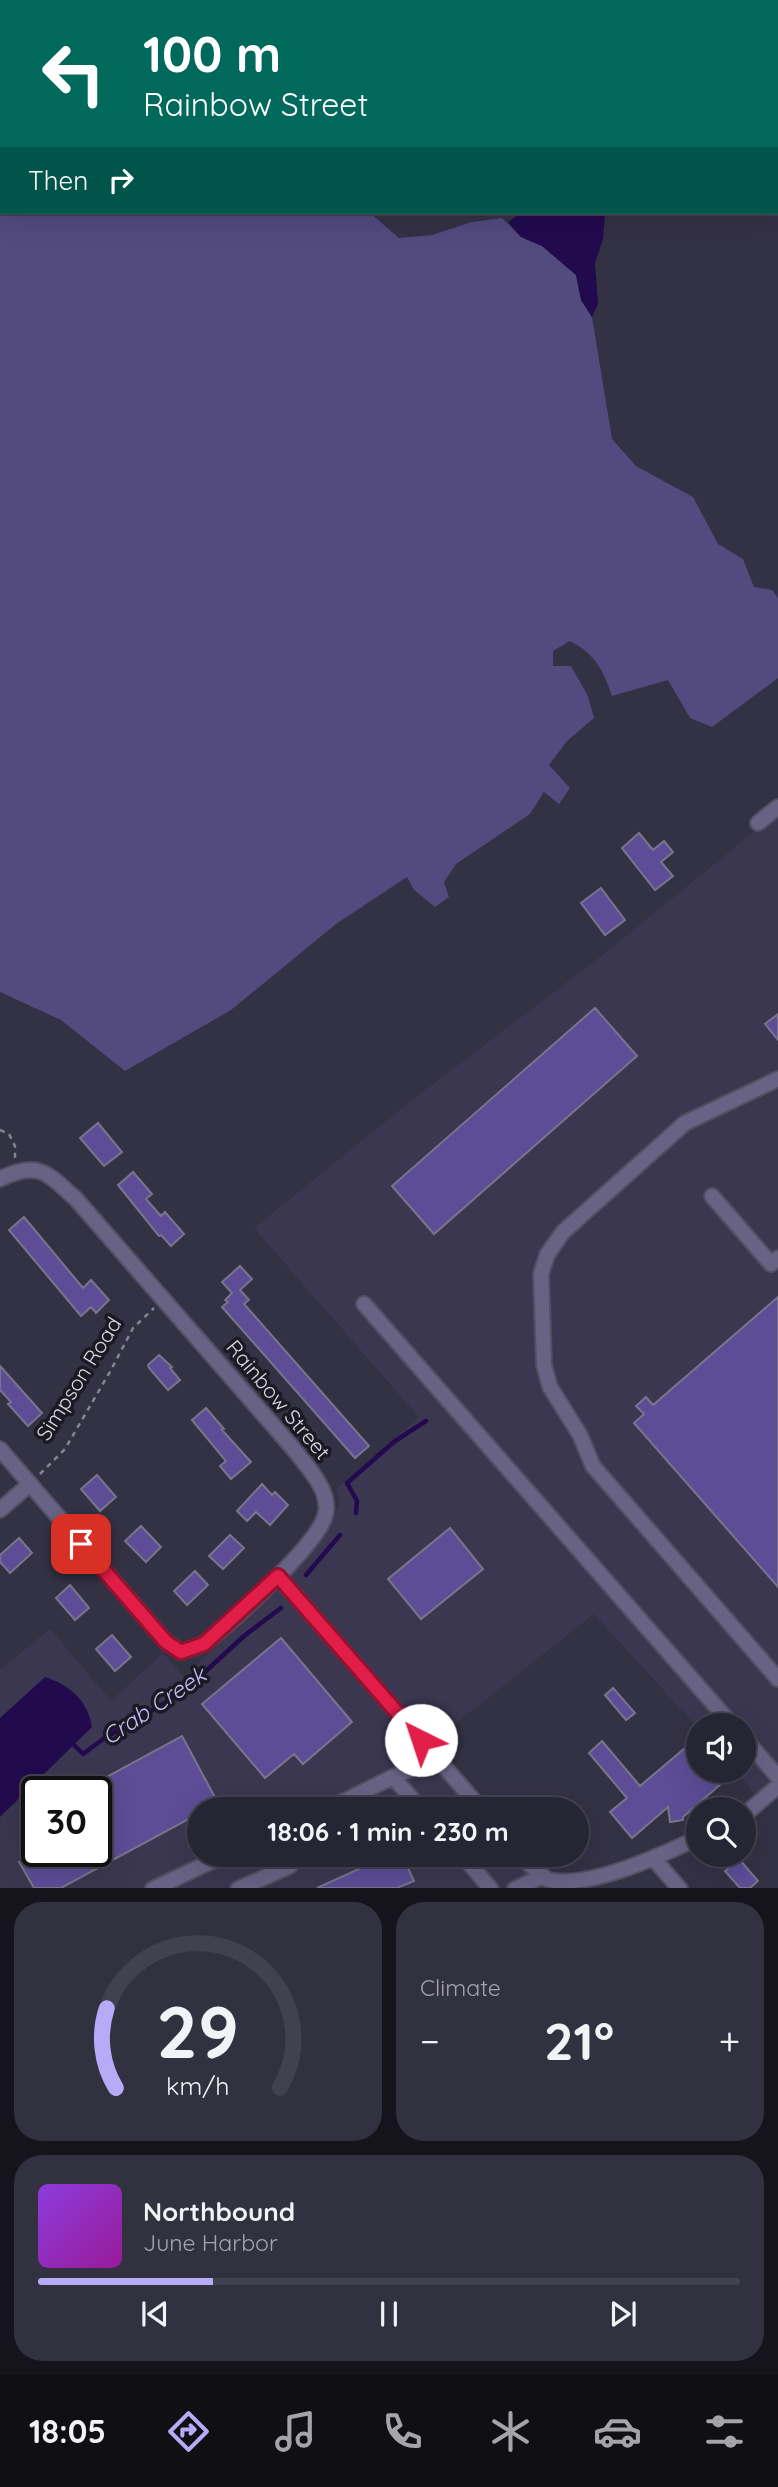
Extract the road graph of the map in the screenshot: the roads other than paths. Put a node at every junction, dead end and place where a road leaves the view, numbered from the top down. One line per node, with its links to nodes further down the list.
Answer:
1 (778, 807): 2 (street)
2 (758, 823)
3 (778, 1079): 12 (street)
4 (0, 1179): 11 (street, Rainbow Street)
5 (712, 1196): 6 (street)
6 (778, 1258)
7 (364, 1304): 13 (street)
8 (0, 1449): 9 (street)
9 (30, 1484): 10 (street); 11 (street, Rainbow Street)
10 (0, 1510)
11 (278, 1576): 15 (street)
12 (778, 1679)
13 (722, 1713)
14 (756, 1752): 17 (street)
15 (436, 1757): 16 (street); 21 (street)
16 (393, 1777): 19 (street); 20 (street)
17 (778, 1777)
18 (778, 1786): 22 (street)
19 (352, 1797)
20 (411, 1797)
21 (471, 1797)
22 (756, 1805)
23 (686, 1844): 24 (street)
24 (654, 1859): 29 (street); 34 (street)
25 (199, 1867): 30 (street)
26 (288, 1867): 31 (street)
27 (472, 1867): 32 (street)
28 (533, 1867): 29 (street)
29 (543, 1876): 33 (street)
30 (153, 1888)
31 (238, 1888)
32 (491, 1888)
33 (515, 1888)
34 (680, 1888)

